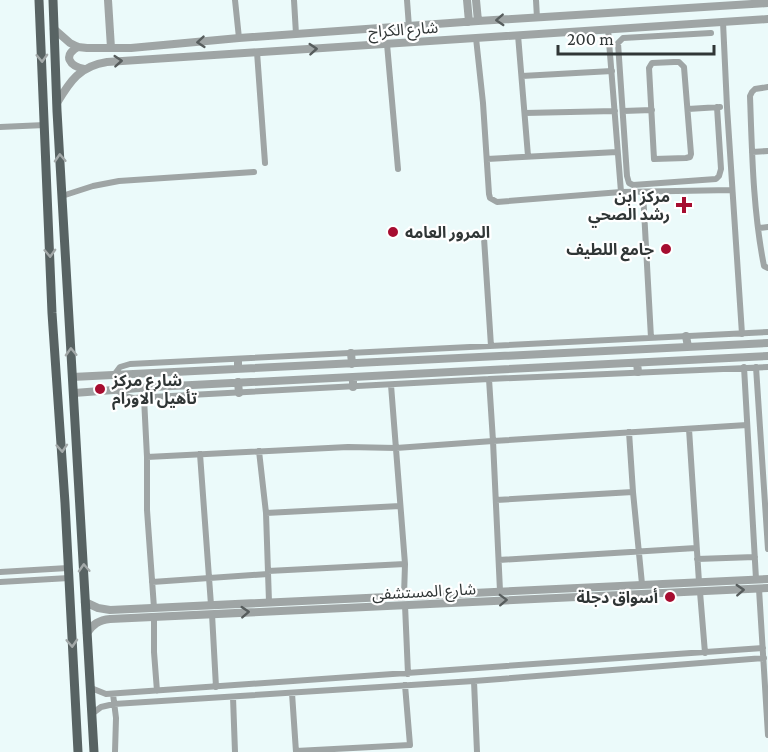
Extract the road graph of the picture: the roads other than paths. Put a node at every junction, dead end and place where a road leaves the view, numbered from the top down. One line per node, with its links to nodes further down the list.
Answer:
1 (39, 0): 43 (main road, one-way to 43)
2 (53, 0): 18 (main road)
3 (108, 0): 29 (street)
4 (235, 0): 24 (street)
5 (294, 0): 22 (street)
6 (407, 0): 17 (street)
7 (468, 0): 15 (street)
8 (477, 0): 14 (street)
9 (536, 0): 12 (street)
10 (721, 3): 11 (street); 12 (street)
11 (768, 3)
12 (537, 18): 14 (street, one-way to 14)
13 (768, 19): 16 (street, شارع الكراج)
14 (478, 21): 15 (street)
15 (469, 22): 17 (street)
16 (723, 22): 20 (street, شارع الكراج); 37 (street)
17 (409, 27): 19 (street)
18 (54, 29): 28 (street); 35 (main road)
19 (370, 29): 22 (street); 27 (street)
20 (608, 29): 23 (street, شارع الكراج); 32 (street)
21 (711, 33): 41 (street)
22 (296, 34): 24 (street)
23 (518, 35): 25 (street, شارع الكراج); 33 (street)
24 (239, 38): 29 (street, one-way to 29)
25 (476, 38): 26 (street, شارع الكراج); 49 (street)
26 (387, 44): 27 (street, شارع الكراج); 51 (street)
27 (372, 45): 30 (street, شارع الكراج, one-way to 27)
28 (78, 47): 29 (street); 31 (street)
29 (111, 48)
30 (257, 52): 31 (street, شارع الكراج, one-way to 30); 50 (street)
31 (84, 69): 35 (street)
32 (612, 70): 33 (street); 40 (street)
33 (522, 76): 42 (street)
34 (768, 87): 47 (street)
35 (57, 103): 56 (main road, one-way to 35)
36 (717, 107): 37 (street); 38 (street); 41 (street)
37 (727, 107): 53 (street)
38 (688, 109): 39 (street); 39 (street)
39 (652, 110): 41 (street)
40 (615, 111): 42 (street); 46 (street)
41 (623, 111)
42 (525, 113): 48 (street)
43 (45, 125): 44 (street); 115 (main road, one-way to 115)
44 (0, 127)
45 (768, 151): 47 (street)
46 (617, 152): 48 (street); 54 (street)
47 (752, 152): 58 (street)
48 (528, 156): 49 (street)
49 (487, 159): 54 (street)
50 (266, 163)
51 (398, 169)
52 (254, 172): 56 (street)
53 (732, 190): 55 (street); 62 (street)
54 (621, 192): 55 (street)
55 (643, 192): 64 (street)
56 (62, 196): 83 (main road, one-way to 56)
57 (768, 227): 58 (street)
58 (759, 228): 60 (street)
59 (484, 238): 66 (street)
60 (768, 268)
61 (768, 332): 62 (street)
62 (742, 334): 63 (street)
63 (686, 336): 64 (street); 67 (street)
64 (651, 338): 66 (street)
65 (768, 343): 67 (street)
66 (490, 346): 68 (street)
67 (688, 347): 70 (street)
68 (351, 353): 71 (street); 73 (street)
69 (768, 356): 72 (street)
70 (457, 359): 73 (street); 78 (street)
71 (238, 360): 77 (street); 81 (street)
72 (637, 363): 78 (street); 79 (street)
73 (352, 364): 77 (street)
74 (768, 366): 76 (street)
75 (744, 367): 76 (street); 79 (street); 93 (street)
76 (756, 367): 102 (street)
77 (238, 369): 80 (street)
78 (457, 371): 82 (street)
79 (638, 372): 84 (street)
80 (152, 374): 81 (street); 87 (street)
81 (114, 375): 83 (street)
82 (353, 376): 85 (street); 88 (street)
83 (72, 377): 90 (main road)
84 (489, 379): 86 (street); 96 (street)
85 (238, 382): 87 (street); 91 (street)
86 (391, 385): 88 (street); 97 (street)
87 (153, 387): 89 (street)
88 (353, 387): 91 (street)
89 (117, 390): 90 (street); 92 (street)
90 (74, 393): 131 (main road, one-way to 90)
91 (238, 393): 92 (street)
92 (144, 398): 100 (street)
93 (747, 425): 94 (street); 103 (street)
94 (689, 429): 95 (street); 107 (street)
95 (629, 432): 96 (street); 101 (street)
96 (493, 441): 97 (street); 104 (street)
97 (396, 448): 98 (street); 105 (street)
98 (259, 451): 99 (street); 106 (street)
99 (200, 454): 100 (street); 117 (street)
100 (147, 457): 121 (street)
101 (633, 492): 104 (street); 109 (street)
102 (764, 493): 103 (street); 108 (street)
103 (752, 494): 110 (street)
104 (496, 500): 112 (street)
105 (400, 506): 106 (street); 113 (street)
106 (266, 513): 116 (street)
107 (696, 548): 109 (street); 111 (street)
108 (768, 549)
109 (638, 553): 112 (street); 123 (street)
110 (755, 557): 111 (street); 118 (street)
111 (697, 559): 122 (street)
112 (498, 560): 126 (street)
113 (405, 564): 116 (street); 128 (street)
114 (0, 572): 115 (street)
115 (69, 573): 120 (street); 165 (main road, one-way to 165)
116 (268, 573): 117 (street); 132 (street)
117 (209, 578): 121 (street); 133 (street)
118 (756, 579): 119 (street, شارع المستشفى); 122 (street, شارع المستشفى)
119 (768, 579)
120 (0, 582)
121 (152, 582): 136 (street)
122 (699, 582): 123 (street, شارع المستشفى)
123 (642, 584): 124 (street, شارع المستشفى)
124 (598, 587): 126 (street, شارع المستشفى); 129 (street)
125 (764, 589): 127 (street, شارع المستشفى, one-way to 125); 142 (street)
126 (500, 591): 128 (street, شارع المستشفى)
127 (700, 592): 129 (street, شارع المستشفى); 143 (street)
128 (404, 596): 130 (street, شارع المستشفى)
129 (598, 597): 134 (street, شارع المستشفى, one-way to 129)
130 (341, 599): 132 (street, شارع المستشفى); 137 (street)
131 (85, 602): 136 (street, شارع المستشفى); 141 (main road)
132 (269, 602): 133 (street, شارع المستشفى)
133 (211, 605): 135 (street, شارع المستشفى)
134 (405, 605): 137 (street, شارع المستشفى); 147 (street)
135 (188, 606): 136 (street, شارع المستشفى); 139 (street)
136 (154, 608)
137 (342, 608): 138 (street, شارع المستشفى, one-way to 137)
138 (212, 614): 139 (street, شارع المستشفى); 151 (street)
139 (188, 615): 140 (street, شارع المستشفى)
140 (154, 617): 141 (street, شارع المستشفى); 154 (street)
141 (87, 633): 153 (main road)
142 (763, 648): 143 (street); 144 (street)
143 (705, 652): 145 (street)
144 (764, 658): 146 (street); 159 (street)
145 (600, 660): 146 (street); 147 (street)
146 (601, 670): 149 (street)
147 (408, 674): 148 (street)
148 (368, 677): 151 (street); 152 (street)
149 (474, 681): 150 (street); 169 (street)
150 (405, 685): 152 (street); 162 (street)
151 (216, 687): 154 (street)
152 (370, 687): 155 (street)
153 (91, 688): 156 (street); 160 (main road)
154 (156, 691): 156 (street)
155 (292, 693): 157 (street); 164 (street)
156 (113, 694): 158 (street)
157 (233, 697): 158 (street); 168 (street)
158 (114, 704): 160 (street); 167 (street)
159 (767, 708): 161 (street)
160 (93, 713): 166 (main road)
161 (768, 735)
162 (410, 748): 163 (street)
163 (350, 750): 164 (street)
164 (296, 751)
165 (78, 752)
166 (94, 752)
167 (115, 752)
168 (235, 752)
169 (477, 752)

